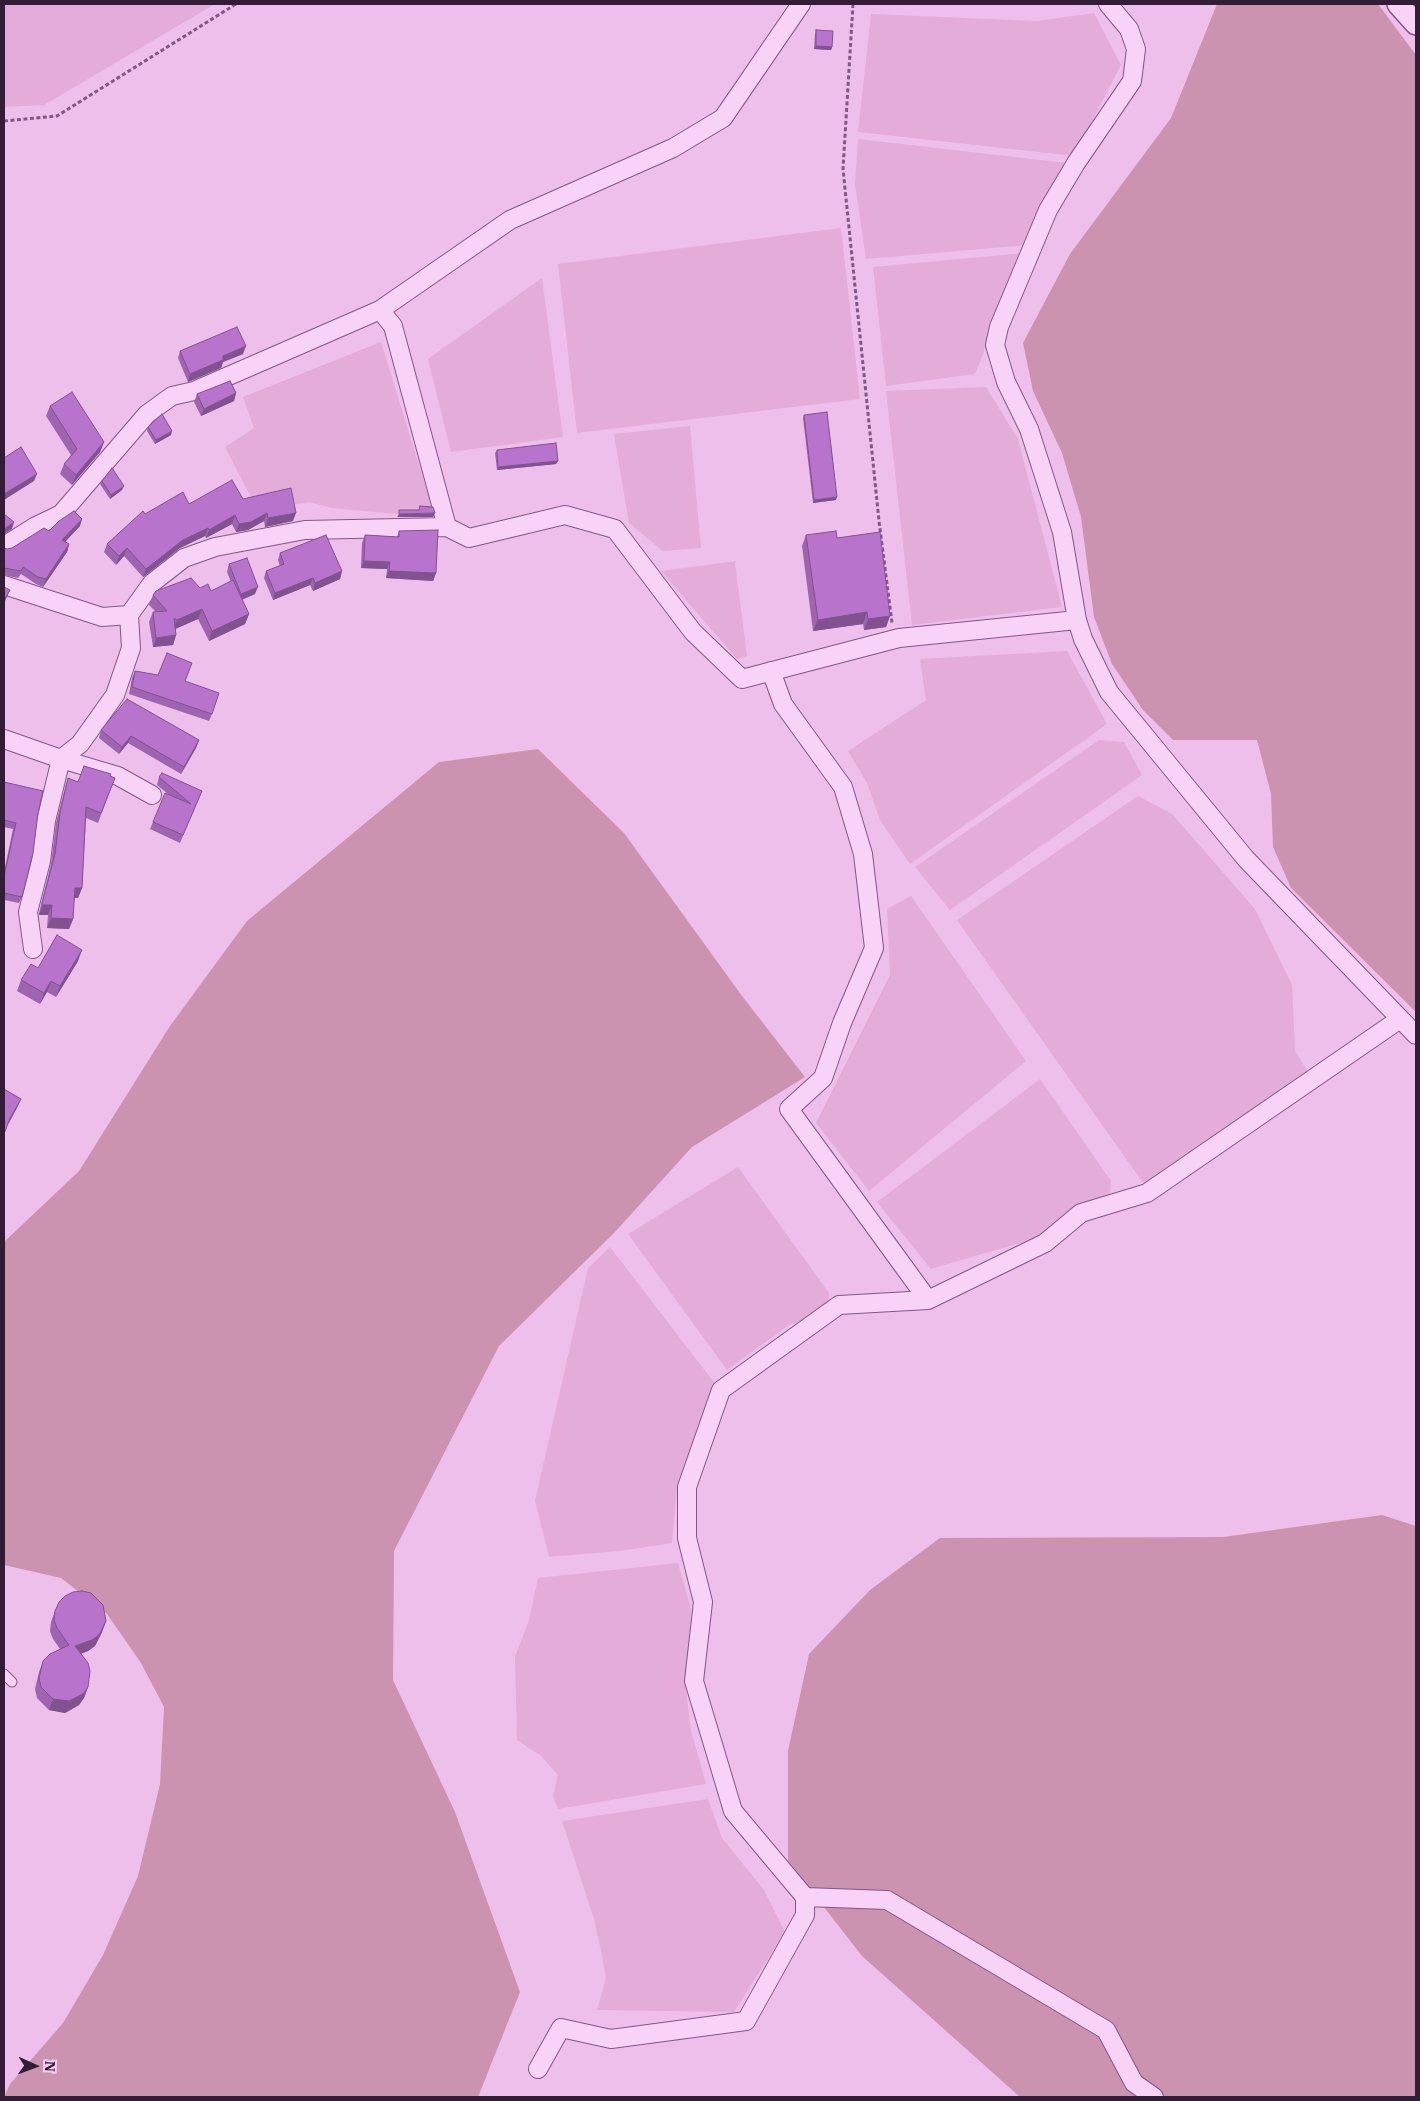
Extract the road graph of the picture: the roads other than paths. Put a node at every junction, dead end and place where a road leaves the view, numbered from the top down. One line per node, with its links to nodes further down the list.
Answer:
1 (801, 4): 5 (street)
2 (1108, 4): 10 (street)
3 (1398, 4): 4 (street)
4 (1416, 24)
5 (380, 310): 6 (street); 7 (street)
6 (447, 527): 9 (street); 11 (street)
7 (4, 546)
8 (4, 585): 9 (street)
9 (129, 614): 13 (street)
10 (1077, 620): 11 (street); 16 (street)
11 (771, 671): 18 (street)
12 (4, 739): 13 (street)
13 (61, 759): 14 (street); 15 (street)
14 (152, 795)
15 (33, 949)
16 (1400, 1019): 17 (street); 18 (street)
17 (1416, 1035)
18 (928, 1300): 21 (street)
19 (4, 1674): 20 (lane)
20 (12, 1682)
21 (805, 1897): 22 (street); 23 (street)
22 (538, 2069)
23 (1154, 2097)

